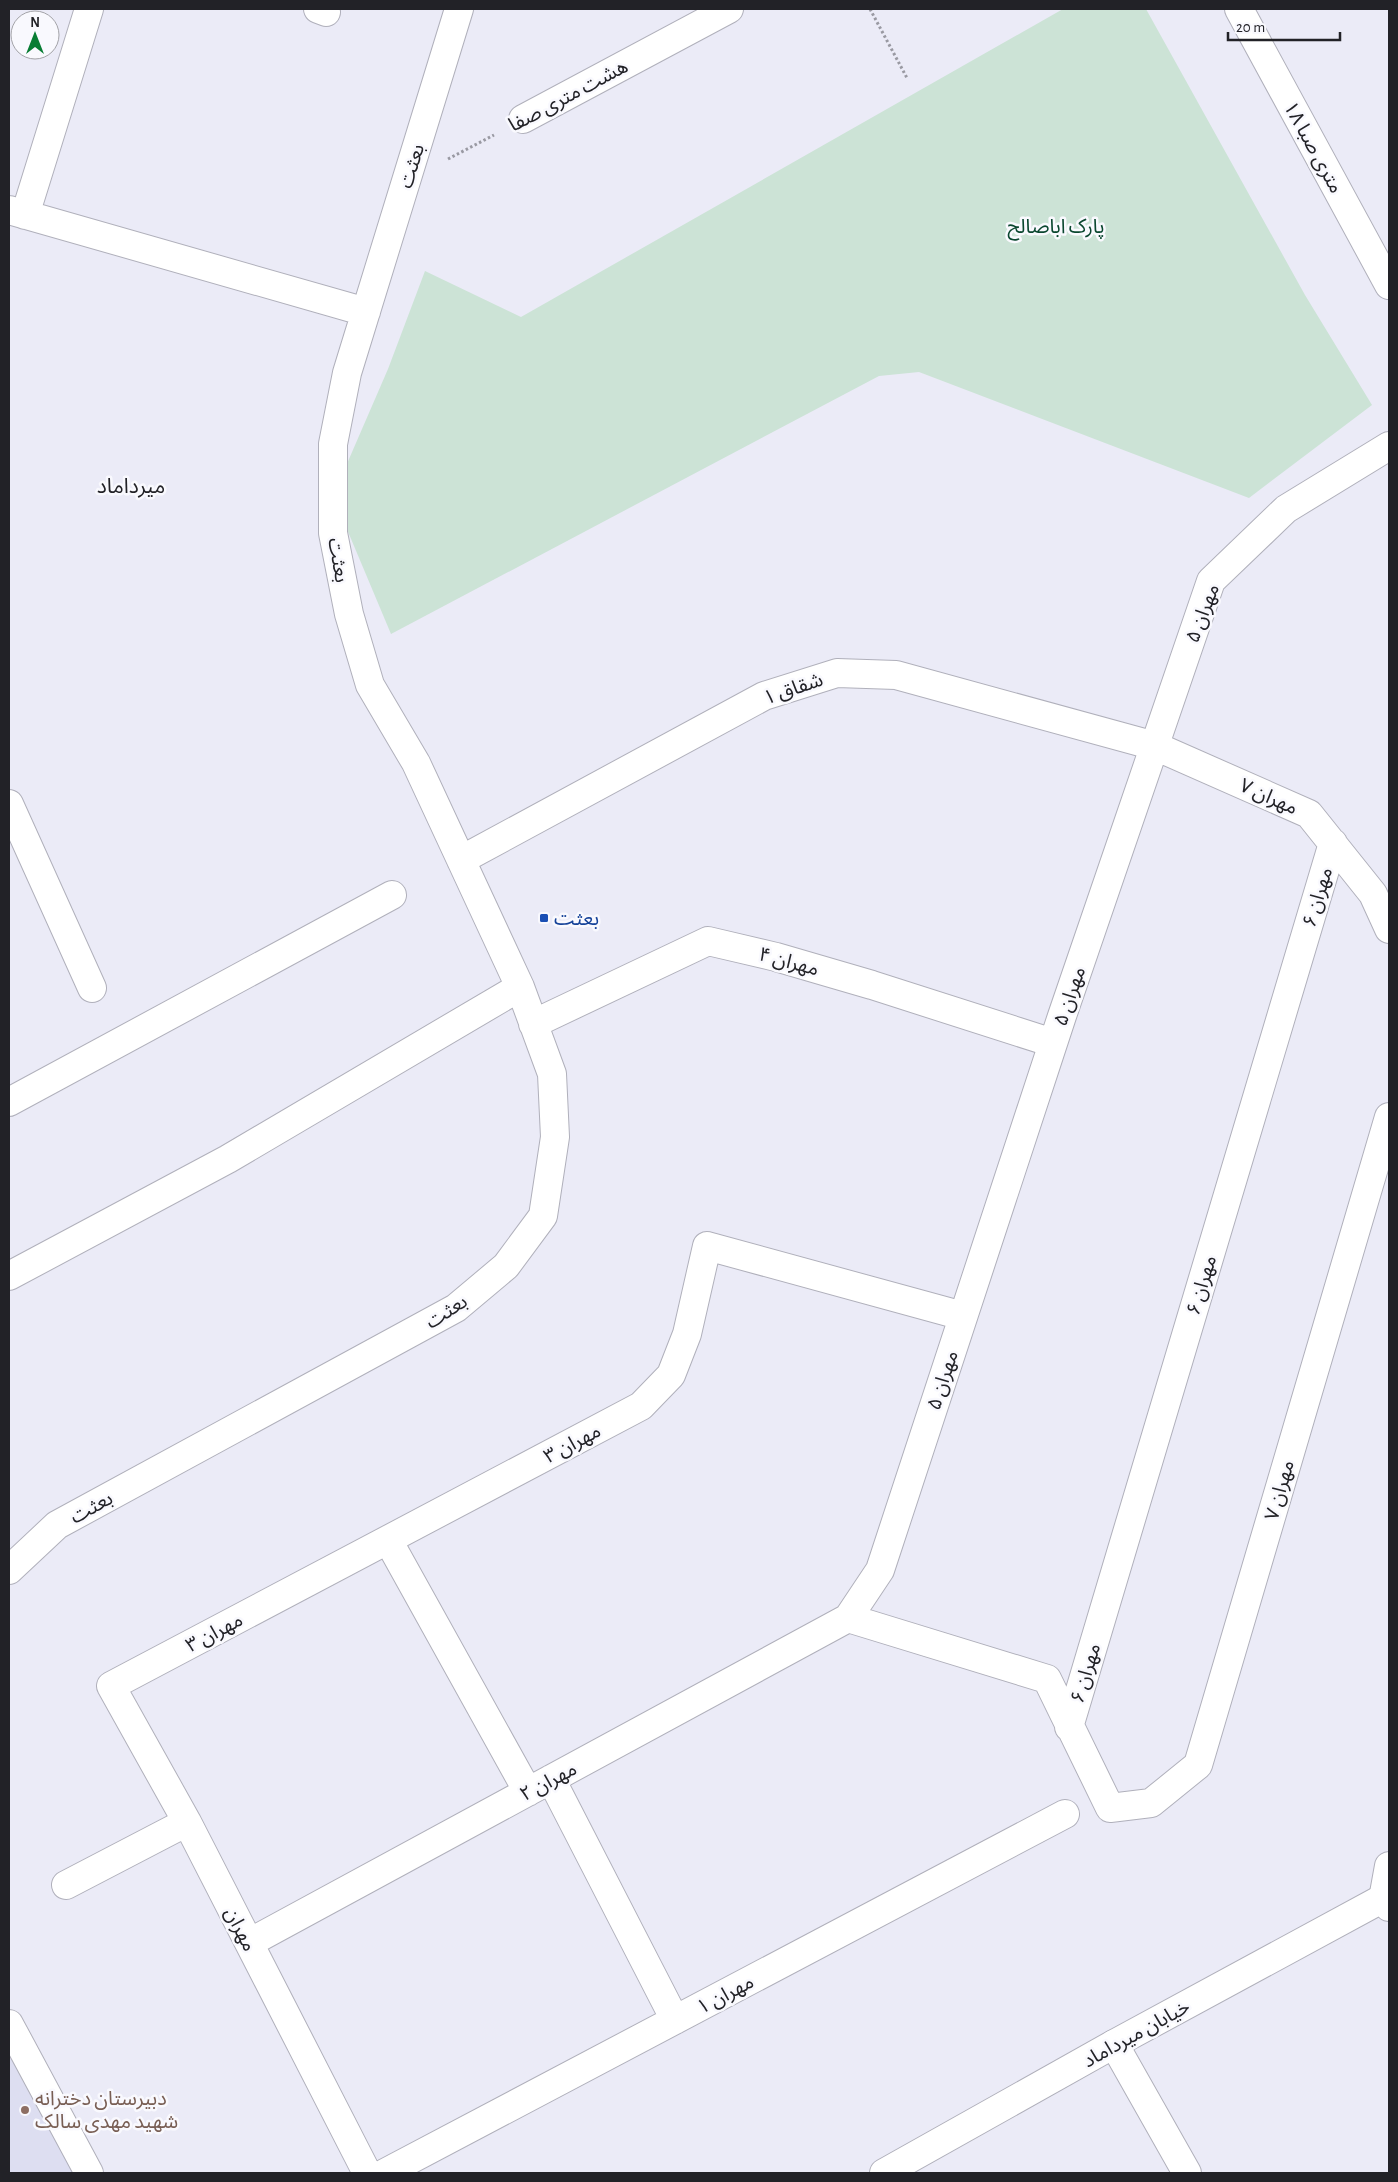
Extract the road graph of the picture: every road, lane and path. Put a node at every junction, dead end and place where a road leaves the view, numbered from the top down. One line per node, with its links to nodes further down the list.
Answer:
1 (89, 9): 9 (street)
2 (459, 9): 8 (street, بعثت)
3 (730, 9): 7 (street, هشت متری صفا)
4 (870, 9): 6 (path)
5 (1239, 9): 10 (street, متری صبا ۱۸)
6 (907, 78)
7 (523, 119): 8 (path, هشت متری صفا)
8 (406, 182): 11 (street, بعثت)
9 (17, 212): 11 (street)
10 (1389, 285)
11 (366, 312): 16 (street, بعثت)
12 (1389, 446): 13 (street, مهران ۵)
13 (1154, 746): 15 (street, مهران ۷); 16 (street, شقاق ۱); 22 (street, مهران ۵)
14 (9, 804): 20 (street)
15 (1333, 843): 18 (street, مهران ۷); 31 (street, مهران ۶)
16 (461, 860): 19 (street, بعثت)
17 (392, 895): 23 (street)
18 (1389, 929)
19 (520, 987): 21 (street, بعثت); 25 (street)
20 (92, 988)
21 (533, 1024): 22 (street, مهران ۴); 28 (street, بعثت)
22 (1053, 1043): 26 (street, مهران ۵)
23 (9, 1102)
24 (1389, 1117): 31 (street, مهران ۷)
25 (9, 1276)
26 (963, 1316): 27 (street, مهران ۳); 29 (street, مهران ۵)
27 (388, 1540): 30 (street, مهران ۳); 32 (street)
28 (9, 1570)
29 (848, 1618): 31 (street); 32 (street, مهران ۲)
30 (111, 1686): 34 (street, مهران)
31 (1070, 1726)
32 (539, 1785): 38 (street, مهران ۲); 39 (street)
33 (1064, 1814): 39 (street, مهران ۱)
34 (187, 1822): 36 (street); 38 (street, مهران)
35 (1389, 1866): 37 (street)
36 (66, 1885)
37 (1387, 1900): 41 (street, خیابان میرداماد)
38 (249, 1943): 43 (street, مهران)
39 (675, 2020): 44 (street, مهران ۱)
40 (9, 2024): 42 (street)
41 (1114, 2044): 45 (street, خیابان میرداماد); 46 (street)
42 (89, 2173)
43 (367, 2173)
44 (385, 2173)
45 (884, 2173)
46 (1187, 2173)

